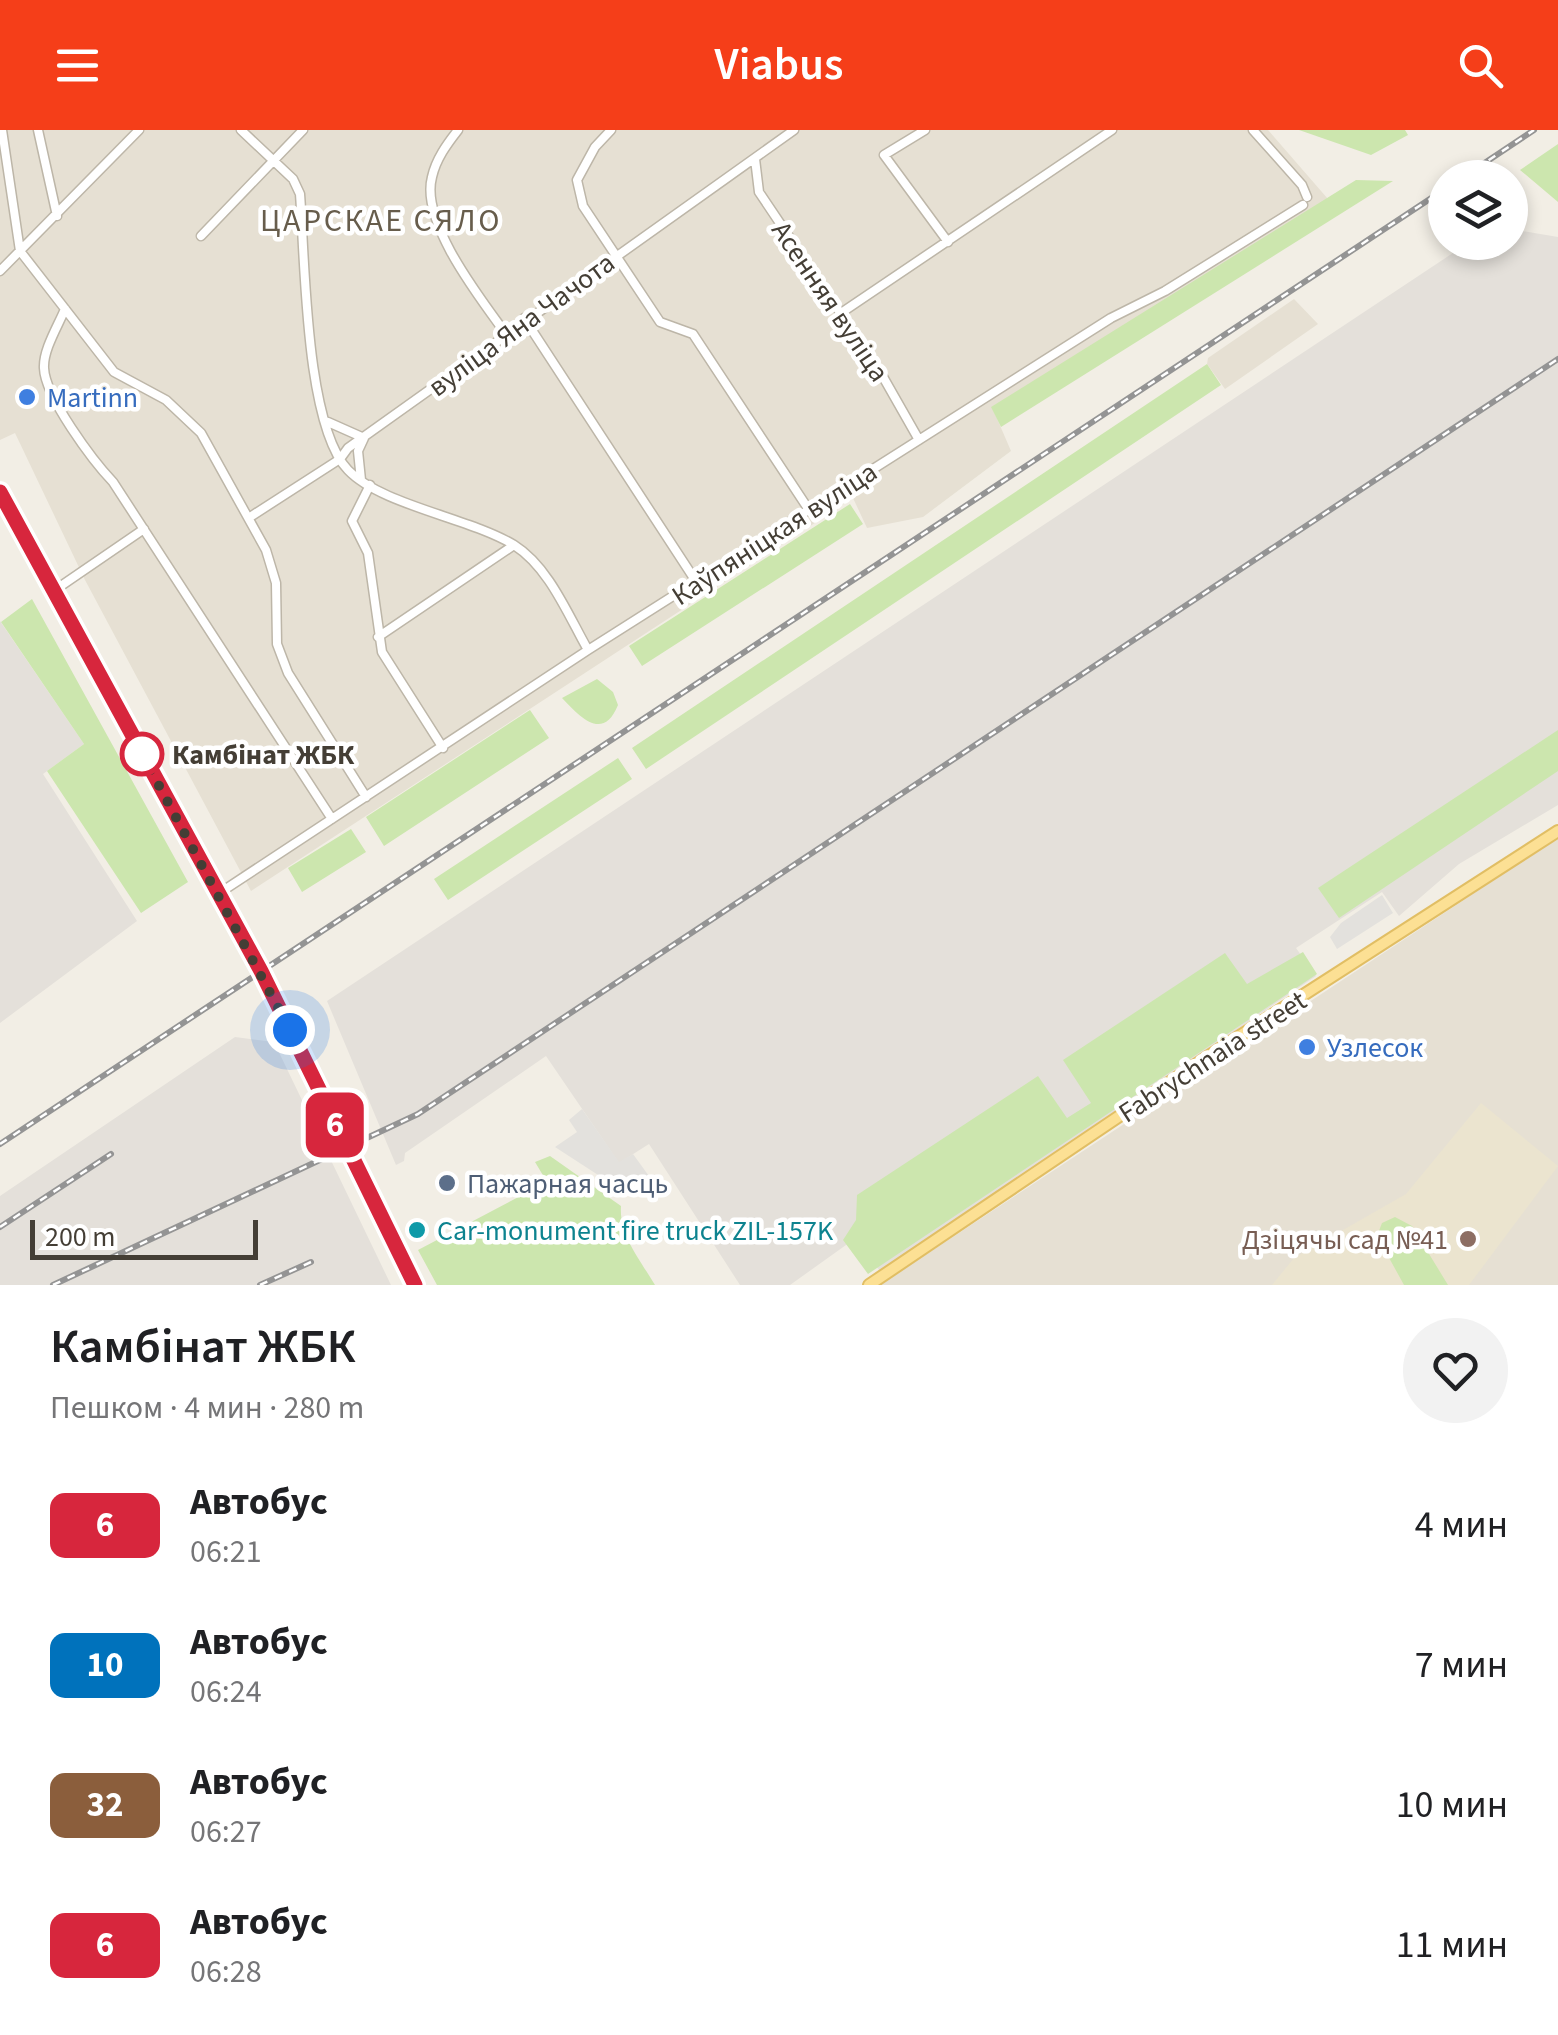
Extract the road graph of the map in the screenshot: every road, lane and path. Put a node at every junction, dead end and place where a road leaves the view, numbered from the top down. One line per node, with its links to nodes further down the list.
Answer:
1 (2, 130): 17 (street)
2 (38, 130): 14 (street)
3 (139, 130): 14 (street)
4 (242, 130): 13 (street)
5 (304, 130): 13 (street)
6 (458, 130): 23 (street)
7 (611, 130): 18 (street)
8 (794, 130): 12 (street, вуліца Яна Чачота)
9 (925, 130): 16 (street)
10 (1112, 130): 16 (street)
11 (1253, 130): 26 (street, Каўпяніцкая вуліца)
12 (756, 159): 18 (street, вуліца Яна Чачота); 21 (street, Асенняя вуліца)
13 (274, 162): 15 (street); 24 (street)
14 (58, 216): 17 (street)
15 (202, 236)
16 (948, 242): 21 (street)
17 (20, 251): 19 (street); 20 (street)
18 (615, 254): 22 (street, вуліца Яна Чачота); 30 (street)
19 (0, 271)
20 (65, 309): 31 (street); 32 (street)
21 (842, 314): 26 (street, Асенняя вуліца)
22 (524, 318): 23 (street, вуліца Яна Чачота); 34 (street)
23 (506, 334): 25 (street, вуліца Яна Чачота)
24 (325, 418): 25 (street); 27 (street)
25 (364, 438): 27 (street, вуліца Яна Чачота); 28 (street)
26 (919, 440): 30 (street, Каўпяніцкая вуліца)
27 (340, 459): 28 (street); 31 (street, вуліца Яна Чачота)
28 (365, 482): 33 (street); 36 (street)
29 (0, 492): 35 (main road)
30 (809, 510): 34 (street, Каўпяніцкая вуліца)
31 (250, 517): 39 (street)
32 (144, 530): 35 (street); 40 (street)
33 (514, 546): 36 (street); 37 (street)
34 (696, 583): 37 (street, Каўпяніцкая вуліца)
35 (55, 590): 42 (main road)
36 (378, 637): 38 (street)
37 (588, 650): 38 (street, Каўпяніцкая вуліца)
38 (443, 748): 39 (street, Каўпяніцкая вуліца)
39 (366, 797): 40 (street, Каўпяніцкая вуліца)
40 (332, 819): 42 (street, Каўпяніцкая вуліца)
41 (1558, 831): 44 (main road, Fabrychnaia street)
42 (218, 894): 43 (main road)
43 (416, 1285)
44 (869, 1285)

